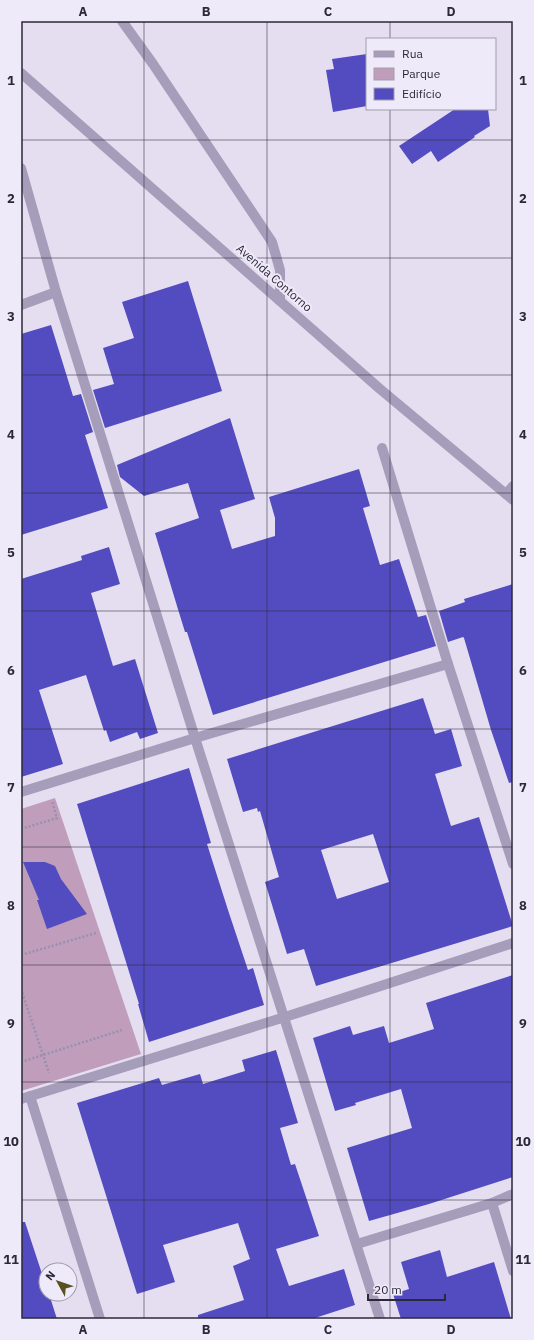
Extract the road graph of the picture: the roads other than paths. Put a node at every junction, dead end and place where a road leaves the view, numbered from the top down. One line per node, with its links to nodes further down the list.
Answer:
1 (122, 21): 5 (street)
2 (21, 73): 5 (street, Avenida Contorno)
3 (21, 168): 4 (street)
4 (56, 292): 6 (street); 11 (street)
5 (280, 301): 9 (street, Avenida Contorno)
6 (21, 305)
7 (382, 448): 10 (street)
8 (513, 486): 9 (street)
9 (510, 497)
10 (448, 664): 11 (street); 13 (street)
11 (195, 738): 12 (street); 15 (street)
12 (21, 792)
13 (513, 864)
14 (513, 943): 15 (street)
15 (285, 1017): 16 (street); 19 (street)
16 (26, 1097): 21 (street)
17 (513, 1194): 18 (street)
18 (492, 1203): 19 (street); 20 (street)
19 (356, 1244): 22 (street)
20 (513, 1271)
21 (100, 1319)
22 (380, 1319)

